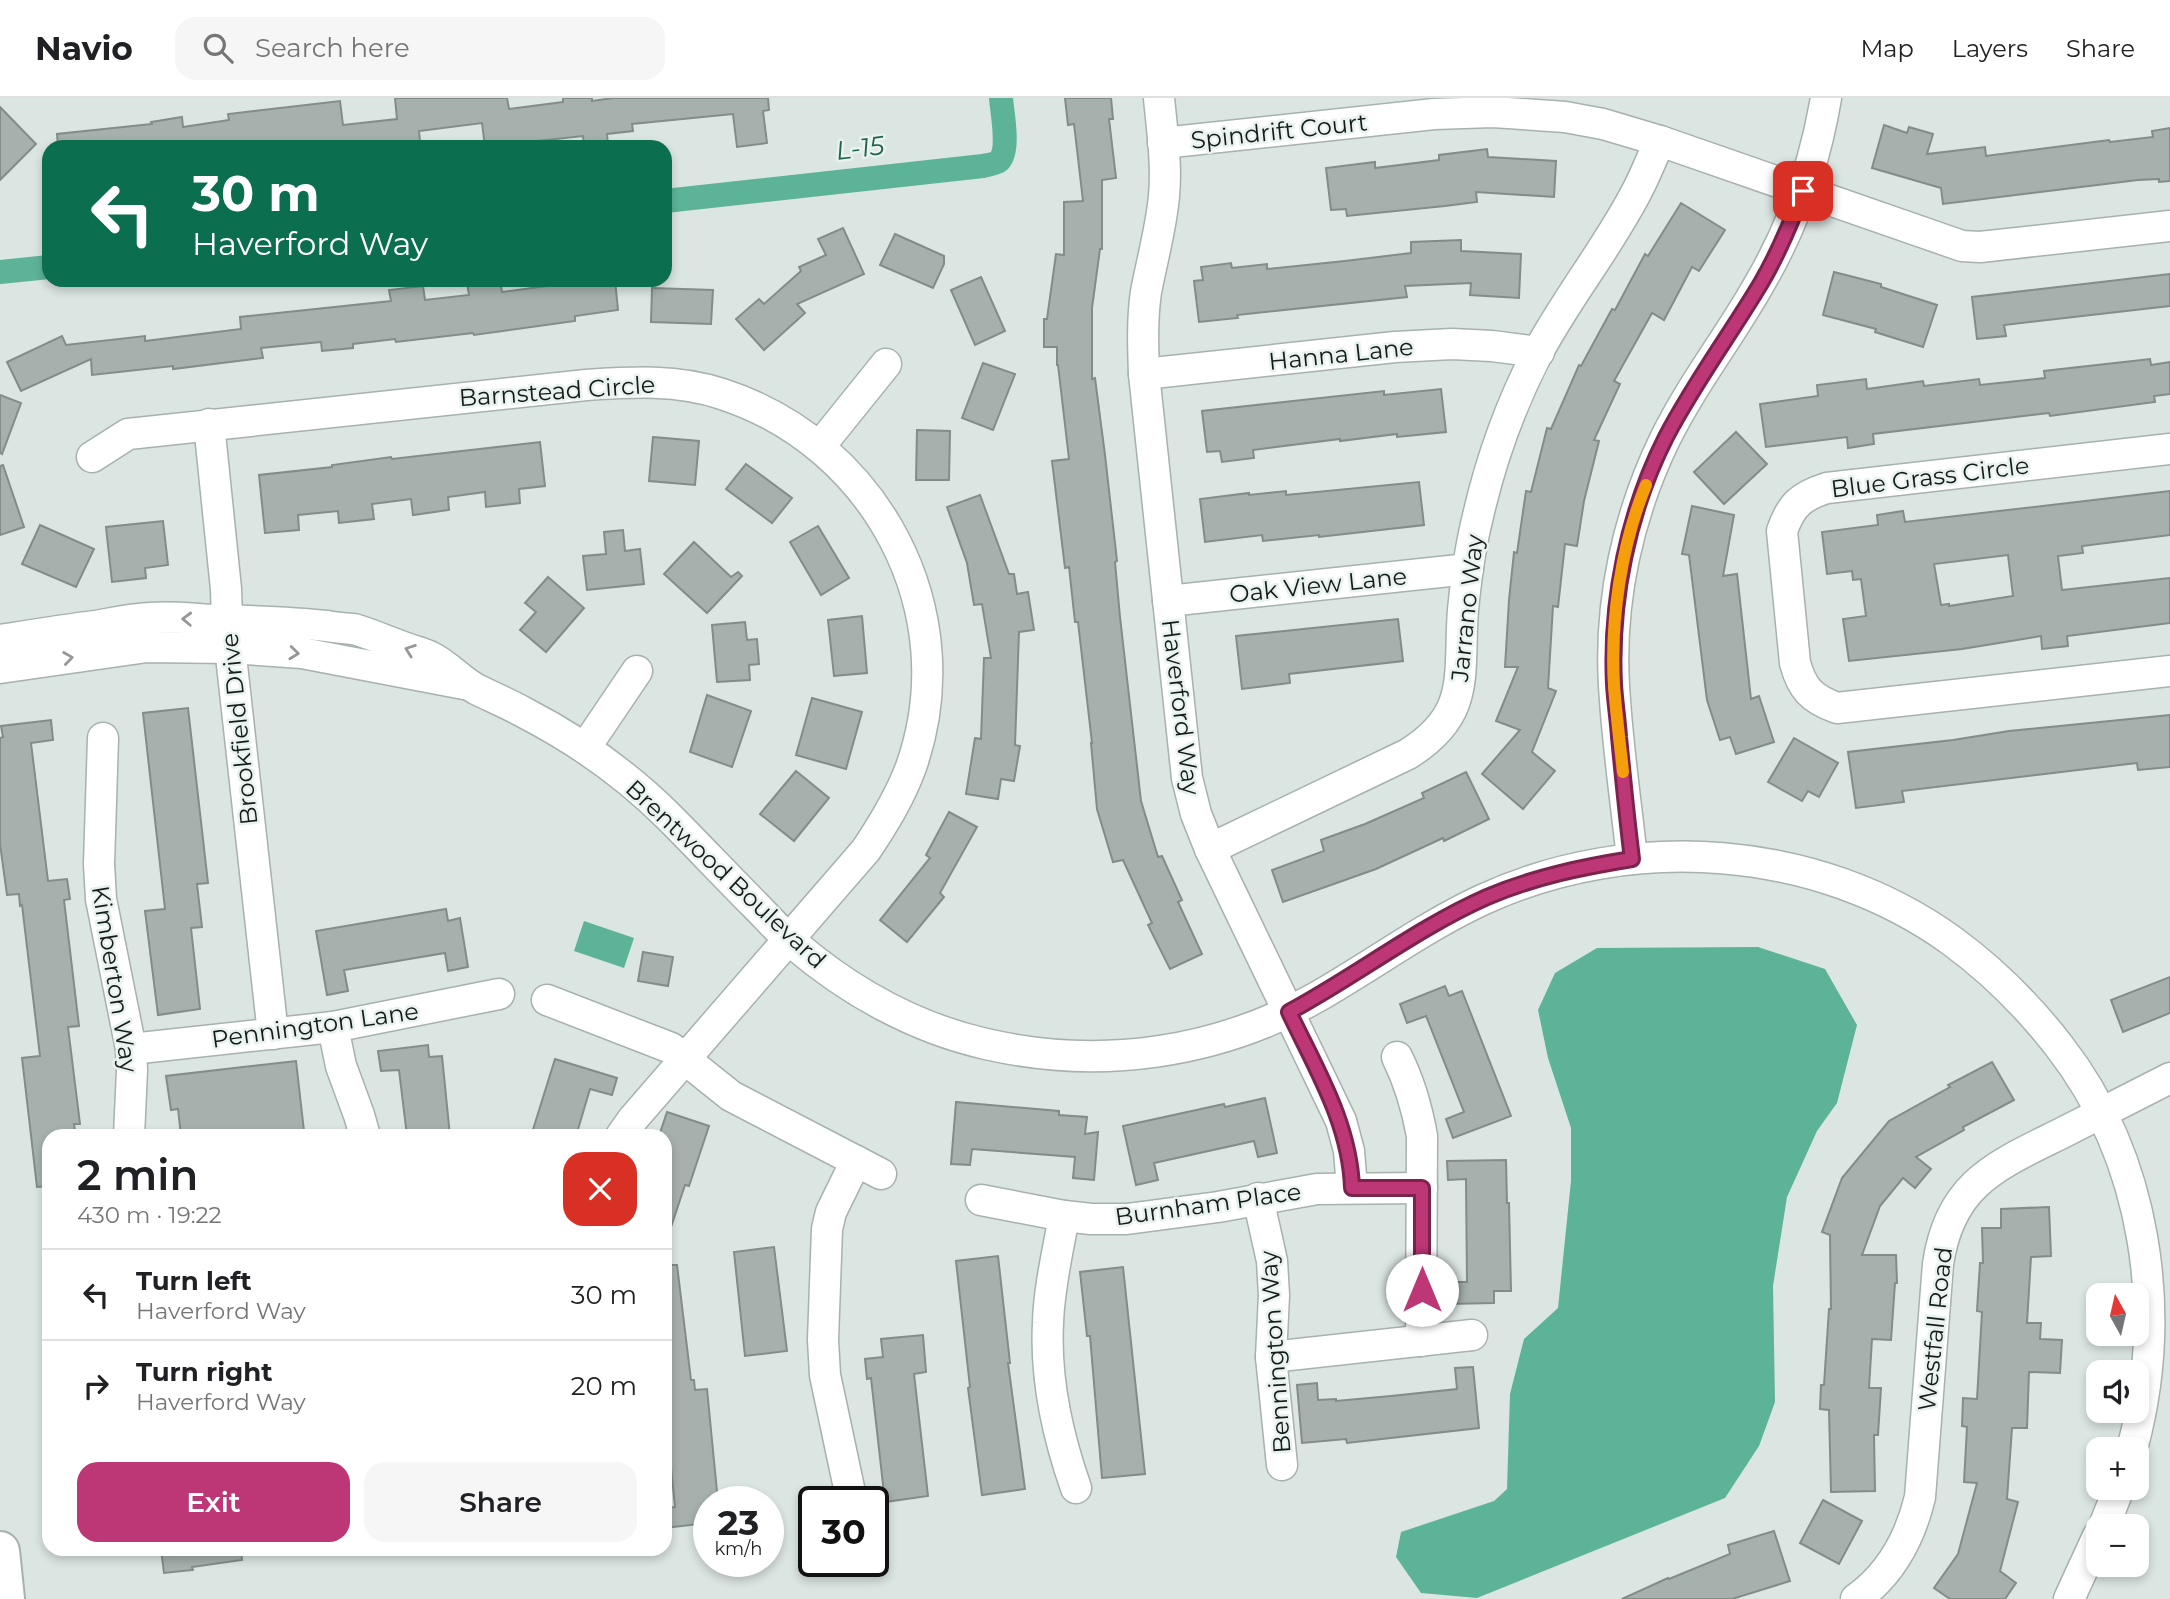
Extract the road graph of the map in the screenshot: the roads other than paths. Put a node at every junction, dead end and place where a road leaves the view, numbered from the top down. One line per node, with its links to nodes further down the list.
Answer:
1 (1158, 98): 5 (street, Haverford Way)
2 (1826, 98): 6 (street)
3 (1539, 106): 4 (street, Spindrift Court); 5 (street, Spindrift Court)
4 (1660, 141): 6 (street, Spindrift Court); 8 (street, Jarrano Way)
5 (1163, 143): 10 (street, Haverford Way)
6 (1803, 191): 7 (street, Spindrift Court); 25 (street)
7 (2170, 226)
8 (1539, 352): 10 (street, Hanna Lane); 15 (street, Jarrano Way)
9 (886, 364): 12 (street)
10 (1144, 374): 16 (street, Haverford Way)
11 (209, 424): 12 (street, Barnstead Circle); 14 (street, Barnstead Circle); 17 (street, Brookfield Drive)
12 (820, 446): 26 (street, Barnstead Circle)
13 (2170, 449): 21 (street, Blue Grass Circle)
14 (92, 457)
15 (1468, 569): 16 (street, Oak View Lane); 24 (street, Jarrano Way)
16 (1168, 601): 24 (street, Haverford Way)
17 (229, 634): 18 (street, Brentwood Boulevard, one-way to 18); 19 (street, Brentwood Boulevard, one-way to 17); 23 (street, Brentwood Boulevard); 31 (street, Brookfield Drive)
18 (0, 640)
19 (0, 668)
20 (637, 671): 23 (street)
21 (2170, 671)
22 (103, 738): 32 (street, Kimberton Way)
23 (585, 748): 26 (street, Brentwood Boulevard)
24 (1210, 849): 29 (street, Haverford Way)
25 (1632, 859): 29 (street, Brentwood Boulevard); 36 (street, Brentwood Boulevard)
26 (788, 940): 29 (street, Brentwood Boulevard); 34 (street, Barnstead Circle)
27 (499, 994): 30 (street, Pennington Lane)
28 (547, 1000): 34 (street)
29 (1289, 1012): 40 (street, Haverford Way)
30 (333, 1027): 31 (street, Pennington Lane); 38 (street)
31 (273, 1034): 32 (street, Pennington Lane)
32 (131, 1049): 37 (street, Kimberton Way)
33 (1397, 1057): 41 (street)
34 (685, 1058): 39 (street, Barnstead Circle); 50 (street)
35 (2170, 1078): 36 (street, Westfall Road)
36 (2101, 1113): 48 (street, Brentwood Boulevard); 55 (street, Westfall Road)
37 (129, 1129)
38 (363, 1129)
39 (626, 1129)
40 (1352, 1188): 41 (street); 42 (street, Burnham Place)
41 (1422, 1188): 46 (street)
42 (1258, 1198): 44 (street, Burnham Place); 47 (street, Bennington Way)
43 (981, 1200): 44 (street, Burnham Place)
44 (1064, 1216): 51 (street)
45 (1472, 1335): 46 (street)
46 (1422, 1341): 47 (street)
47 (1270, 1357): 49 (street, Bennington Way)
48 (2135, 1437)
49 (1282, 1465)
50 (848, 1486)
51 (1076, 1488)
52 (0, 1551): 54 (main road)
53 (2086, 1562): 56 (street)
54 (5, 1599)
55 (1856, 1599)
56 (2069, 1599)

